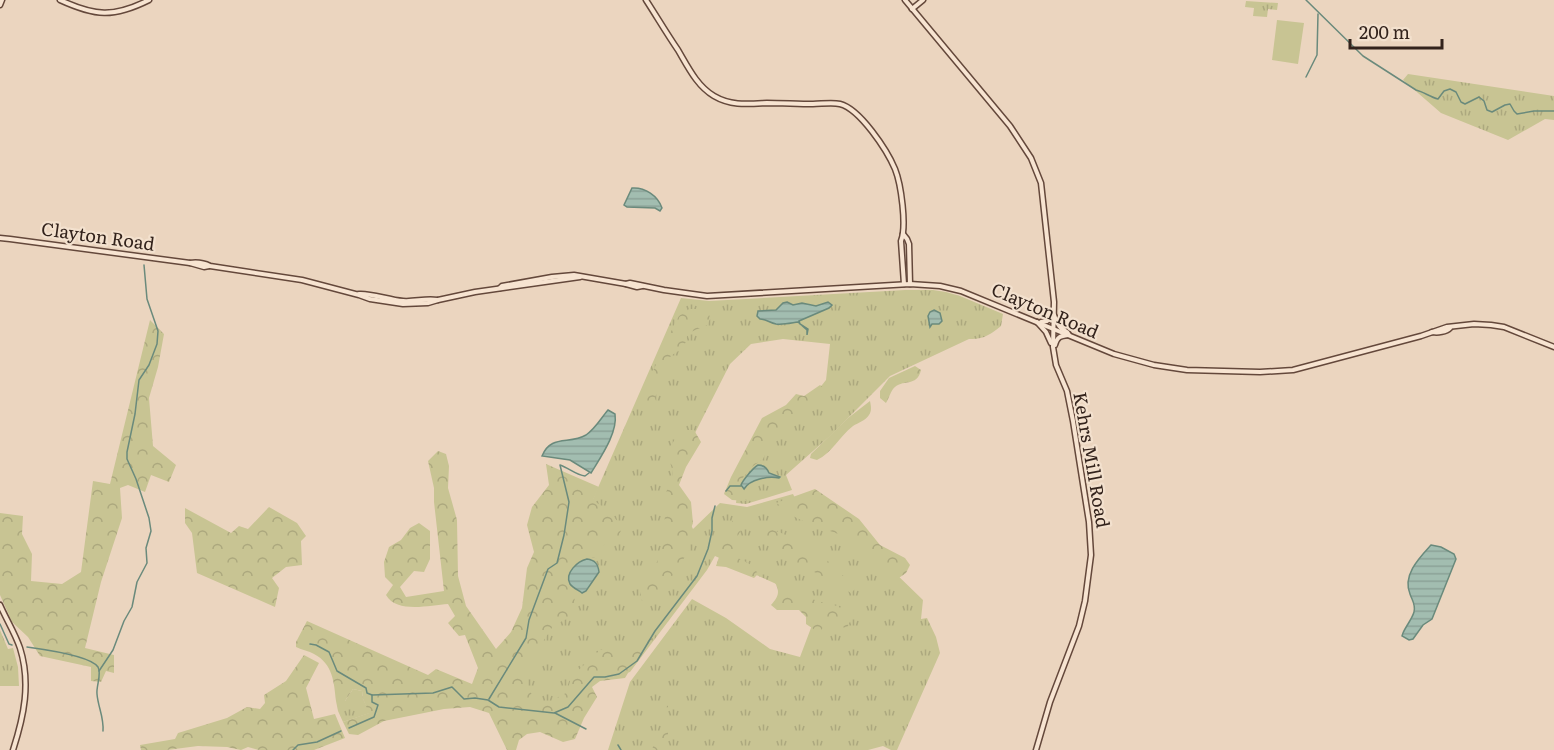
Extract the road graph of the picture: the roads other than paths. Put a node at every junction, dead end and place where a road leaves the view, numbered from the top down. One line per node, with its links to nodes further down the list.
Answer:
1 (2, 0): 7 (main road)
2 (60, 0): 3 (main road)
3 (149, 0)
4 (646, 0): 9 (main road)
5 (905, 0): 8 (main road, Kehrs Mill Road)
6 (923, 0): 8 (main road)
7 (0, 5)
8 (912, 9): 12 (main road, Kehrs Mill Road)
9 (903, 234): 11 (main road); 11 (main road)
10 (1, 238): 11 (main road, Clayton Road)
11 (907, 284): 13 (main road, Clayton Road)
12 (1053, 313): 13 (main road); 14 (main road, Kehrs Mill Road); 15 (main road)
13 (1036, 322): 14 (main road, Clayton Road); 16 (main road)
14 (1052, 328): 15 (main road, Clayton Road); 16 (main road, Kehrs Mill Road)
15 (1069, 335): 16 (main road); 17 (main road, Clayton Road)
16 (1053, 346): 20 (main road, Kehrs Mill Road)
17 (1554, 347)
18 (0, 605): 19 (main road)
19 (13, 750)
20 (1036, 750)

